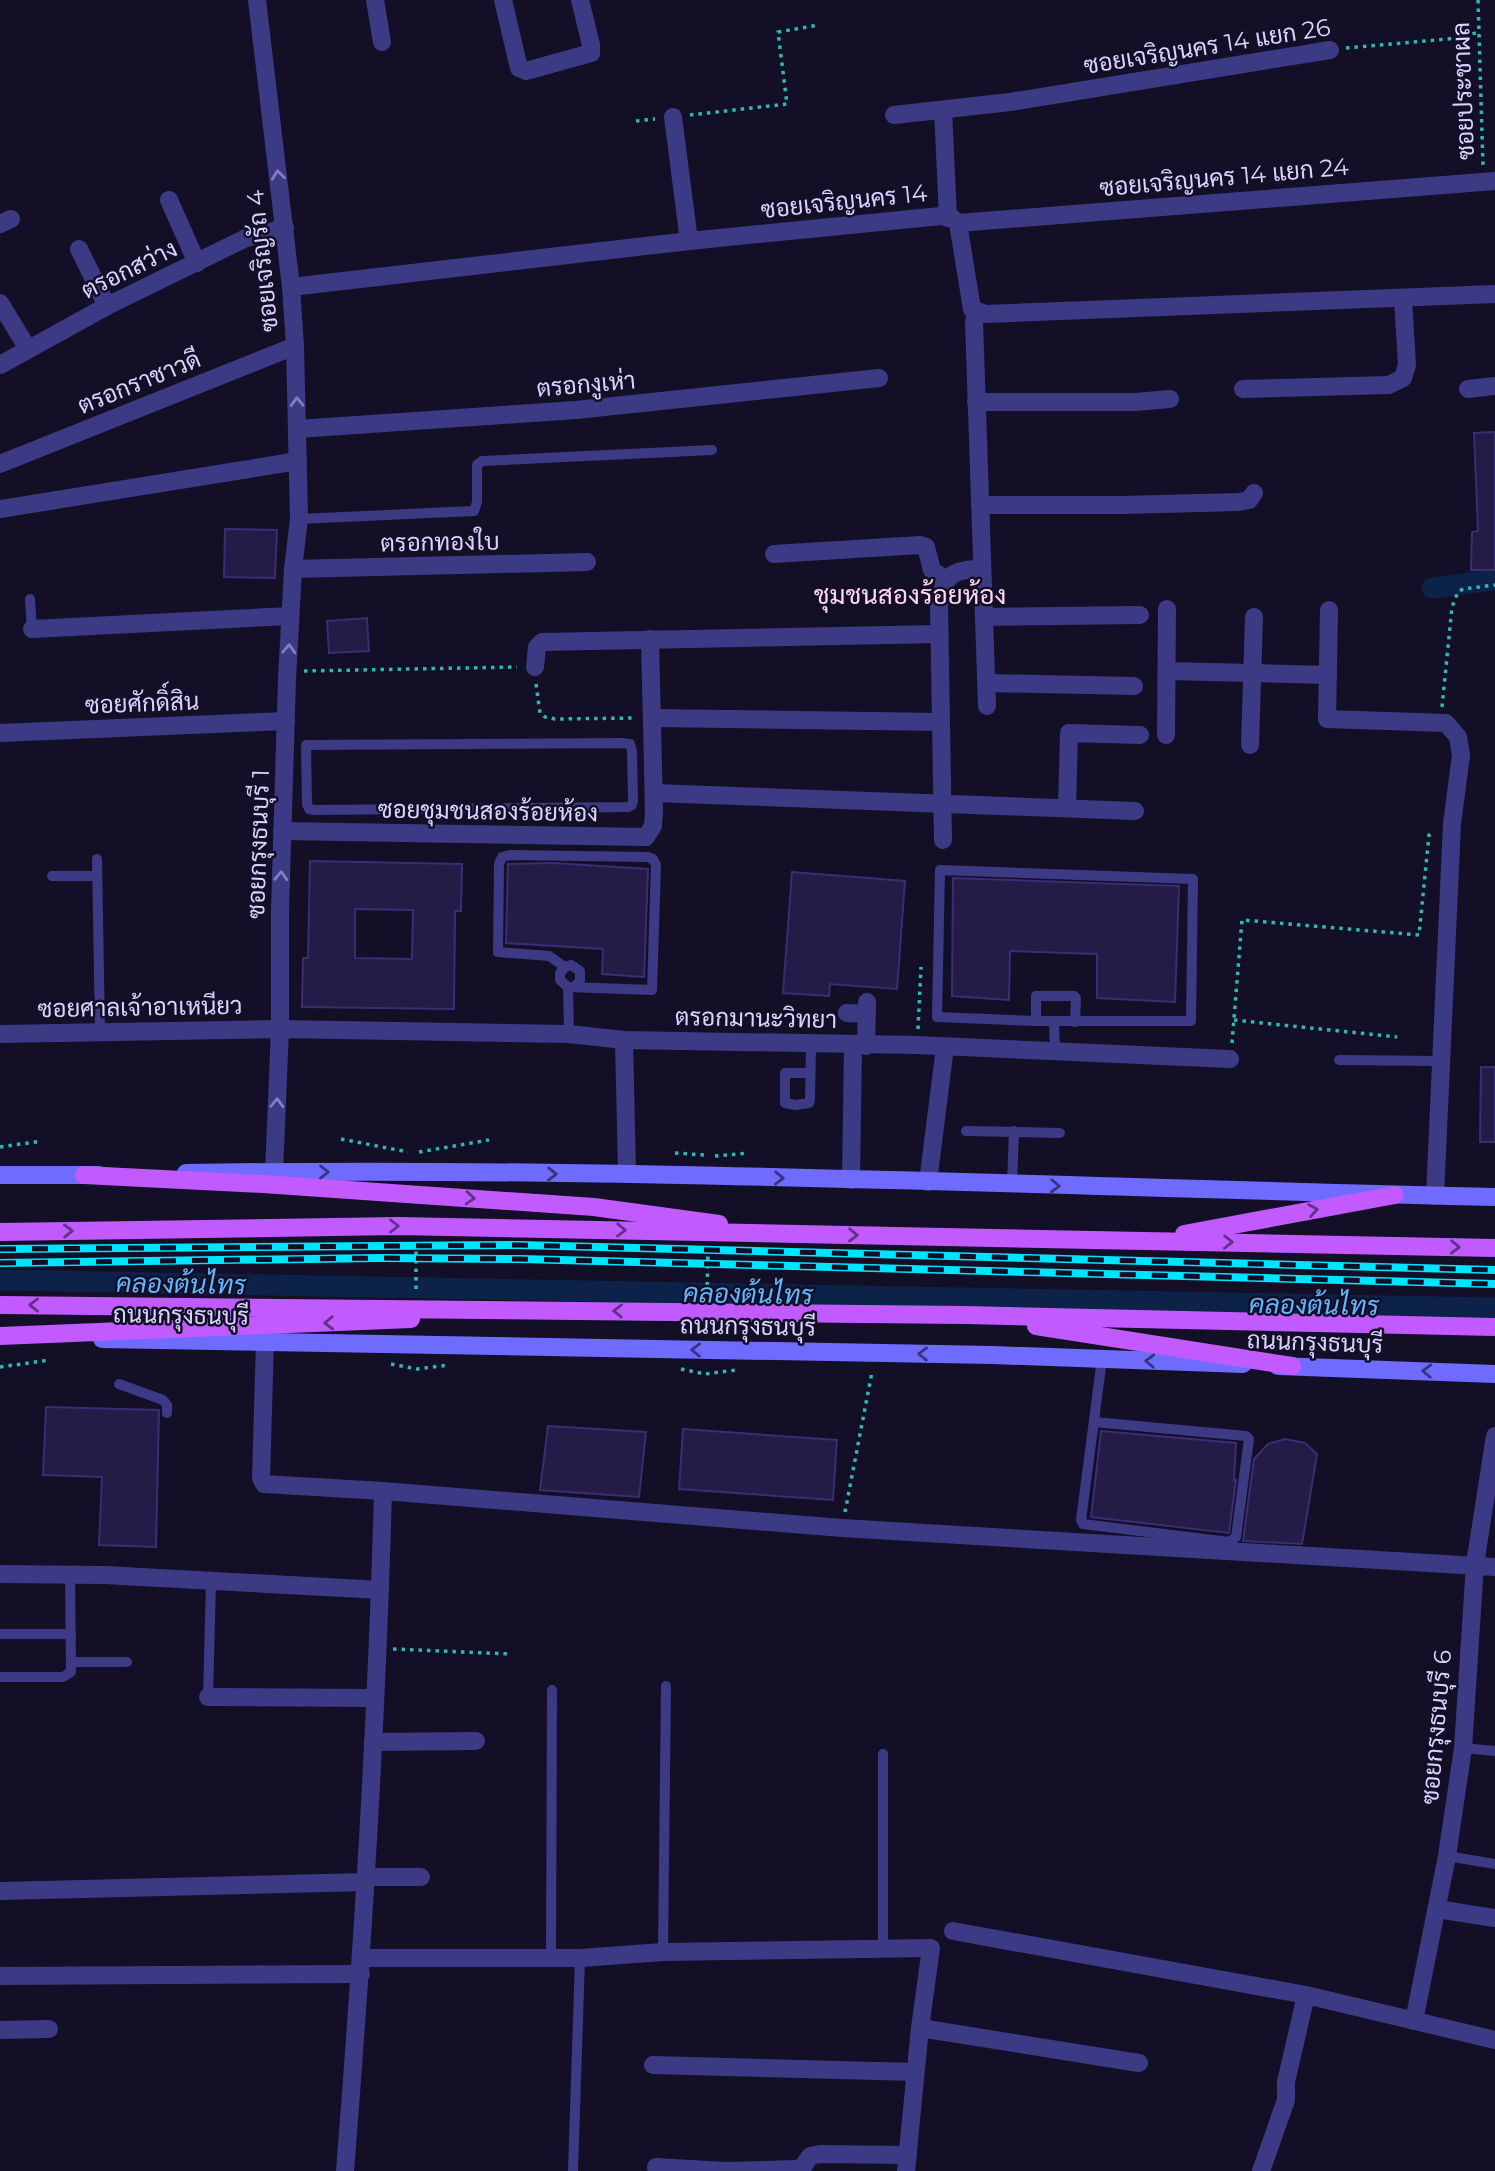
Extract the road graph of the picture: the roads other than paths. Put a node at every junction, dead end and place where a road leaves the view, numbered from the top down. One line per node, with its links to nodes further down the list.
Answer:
1 (257, 0): 13 (street, ซอยเจริญรัถ 4, one-way to 1)
2 (375, 0): 5 (street)
3 (503, 0): 4 (street)
4 (580, 0)
5 (382, 42)
6 (1330, 50): 7 (street, ซอยเจริญนคร 14 แยก 26)
7 (943, 110): 8 (street, ซอยเจริญนคร 14 แยก 26); 12 (street)
8 (894, 115)
9 (673, 117): 14 (street)
10 (1489, 181): 12 (street, ซอยเจริญนคร 14 แยก 24)
11 (169, 200): 16 (street)
12 (953, 220): 14 (street, ซอยเจริญนคร 14); 22 (street, ซอยเจริญนคร 14)
13 (285, 228): 16 (street, ตรอกสว่าง); 17 (street, ซอยเจริญรัถ 4)
14 (689, 241): 17 (street, ซอยเจริญนคร 14)
15 (79, 249): 21 (street)
16 (197, 263): 21 (street, ตรอกสว่าง)
17 (292, 287): 23 (street, ซอยเจริญรัถ 4)
18 (1495, 294): 19 (street)
19 (1403, 299): 22 (street); 28 (street)
20 (0, 303): 24 (street)
21 (107, 306): 24 (street, ตรอกสว่าง)
22 (977, 312): 31 (street)
23 (295, 346): 32 (street, ซอยเจริญรัถ 4, one-way to 23); 35 (street, ตรอกราชาวดี)
24 (28, 349): 25 (street, ตรอกสว่าง)
25 (0, 365)
26 (879, 378): 32 (street, ตรอกงูเห่า)
27 (1495, 386): 29 (street)
28 (1243, 389)
29 (1468, 389)
30 (1170, 399): 31 (street)
31 (976, 402): 37 (street)
32 (298, 429): 34 (street, ซอยเจริญรัถ 4)
33 (712, 450): 39 (lane)
34 (298, 461): 38 (street); 39 (street, ซอยเจริญรัถ 4)
35 (0, 464)
36 (1254, 493): 37 (street)
37 (980, 505): 43 (street)
38 (0, 509)
39 (299, 519): 42 (street, ซอยกรุงธนบุรี 1)
40 (774, 554): 44 (street)
41 (587, 562): 42 (street, ตรอกทองใบ)
42 (293, 569): 49 (street, ซอยกรุงธนบุรี 1)
43 (982, 569): 44 (street); 50 (street)
44 (946, 580): 53 (street)
45 (30, 599): 52 (lane)
46 (1167, 609): 56 (street)
47 (1329, 610): 58 (street)
48 (1140, 615): 50 (street)
49 (290, 616): 52 (street); 63 (street, ซอยกรุงธนบุรี 1, one-way to 49)
50 (984, 617): 59 (street)
51 (1254, 617): 57 (street)
52 (32, 629)
53 (939, 634): 54 (street); 64 (street)
54 (650, 639): 55 (street); 62 (street, ซอยชุมชนสองร้อยห้อง)
55 (535, 667)
56 (1168, 671): 57 (street); 67 (street)
57 (1252, 673): 58 (street); 69 (street)
58 (1328, 675): 97 (street)
59 (986, 683): 60 (street); 61 (street)
60 (1134, 686)
61 (987, 706)
62 (653, 718): 64 (street); 71 (street, ซอยชุมชนสองร้อยห้อง)
63 (286, 721): 65 (street, ซอยศักดิ์สิน); 70 (street, ซอยกรุงธนบุรี 1)
64 (941, 722): 72 (street)
65 (0, 733)
66 (1140, 735): 73 (street)
67 (1166, 735)
68 (306, 745): 68 (lane); 70 (lane)
69 (1250, 745)
70 (285, 746): 75 (street, ซอยกรุงธนบุรี 1)
71 (654, 793): 72 (street); 75 (street, ซอยชุมชนสองร้อยห้อง)
72 (943, 802): 73 (street); 76 (street)
73 (1066, 808): 74 (street)
74 (1135, 811)
75 (282, 831): 86 (street, ซอยกรุงธนบุรี 1, one-way to 75)
76 (943, 840)
77 (97, 859): 79 (lane)
78 (52, 876): 79 (lane)
79 (97, 876): 87 (lane)
80 (565, 967): 81 (lane); 81 (lane); 81 (lane)
81 (572, 986): 89 (lane)
82 (847, 1013): 92 (street)
83 (1036, 1021): 84 (lane); 85 (lane); 85 (lane)
84 (1054, 1021): 85 (lane); 94 (lane)
85 (1075, 1022)
86 (280, 1029): 87 (street, ซอยศาลเจ้าอาเหนียว); 89 (street, ตรอกมานะวิทยา); 102 (street, ซอยกรุงธนบุรี 1, one-way to 86)
87 (100, 1032): 88 (street, ซอยศาลเจ้าอาเหนียว)
88 (0, 1034)
89 (569, 1034): 90 (street, ตรอกมานะวิทยา)
90 (624, 1040): 91 (street, ตรอกมานะวิทยา); 103 (street)
91 (811, 1045): 92 (street, ตรอกมานะวิทยา); 98 (lane)
92 (860, 1045): 93 (street, ตรอกมานะวิทยา); 106 (street)
93 (945, 1047): 94 (street, ตรอกมานะวิทยา); 107 (street)
94 (1055, 1051): 95 (street, ตรอกมานะวิทยา)
95 (1230, 1059)
96 (1339, 1060): 97 (lane)
97 (1440, 1061): 110 (street)
98 (810, 1073)
99 (966, 1131): 100 (lane)
100 (1014, 1131): 101 (lane); 108 (lane)
101 (1060, 1133)
102 (274, 1171): 103 (main road, one-way to 103); 105 (main road)
103 (627, 1174): 106 (main road, one-way to 106)
104 (0, 1175): 105 (main road)
105 (84, 1175): 113 (main road, one-way to 113)
106 (851, 1180): 107 (main road)
107 (928, 1182): 108 (main road)
108 (1012, 1184): 109 (main road, one-way to 109)
109 (1395, 1195): 110 (main road); 114 (main road, one-way to 109)
110 (1434, 1196): 111 (main road)
111 (1495, 1197)
112 (0, 1232): 113 (main road, one-way to 113)
113 (785, 1234): 114 (main road, one-way to 114)
114 (1150, 1241): 115 (main road, one-way to 115)
115 (1495, 1248)
116 (0, 1305): 117 (main road, ถนนกรุงธนบุรี, one-way to 116)
117 (519, 1310): 118 (main road, ถนนกรุงธนบุรี, one-way to 117); 120 (main road, one-way to 120)
118 (965, 1315): 119 (main road, ถนนกรุงธนบุรี); 123 (main road)
119 (1495, 1327)
120 (0, 1336): 121 (main road, ถนนกรุงธนบุรี)
121 (265, 1341): 122 (main road, ถนนกรุงธนบุรี, one-way to 121); 130 (street)
122 (1102, 1359): 123 (main road, ถนนกรุงธนบุรี, one-way to 122); 127 (lane)
123 (1292, 1366): 124 (main road, ถนนกรุงธนบุรี, one-way to 123)
124 (1495, 1374)
125 (119, 1384): 126 (lane)
126 (167, 1413)
127 (1094, 1422): 127 (lane)
128 (1495, 1436): 129 (street, ซอยกรุงธนบุรี 6)
129 (1493, 1464): 131 (street, ซอยกรุงธนบุรี 6)
130 (383, 1491): 131 (street); 136 (street)
131 (1475, 1564): 132 (street); 148 (street, ซอยกรุงธนบุรี 6)
132 (1495, 1567)
133 (0, 1574): 134 (street)
134 (70, 1575): 135 (street); 138 (lane)
135 (211, 1580): 136 (street); 144 (lane)
136 (380, 1590): 145 (street)
137 (0, 1634): 138 (lane)
138 (71, 1634): 139 (lane)
139 (71, 1662): 140 (lane); 141 (lane)
140 (127, 1662)
141 (0, 1677)
142 (666, 1686): 160 (lane)
143 (552, 1690): 161 (lane)
144 (208, 1697): 145 (street)
145 (375, 1698): 147 (street)
146 (476, 1741): 147 (street)
147 (373, 1742): 154 (street)
148 (1462, 1748): 149 (lane); 151 (street, ซอยกรุงธนบุรี 6)
149 (1495, 1751)
150 (883, 1754): 159 (lane)
151 (1447, 1856): 152 (lane); 156 (street, ซอยกรุงธนบุรี 6)
152 (1495, 1864)
153 (421, 1877): 154 (street)
154 (366, 1880): 155 (street); 163 (street)
155 (0, 1891)
156 (1437, 1909): 157 (street); 166 (street, ซอยกรุงธนบุรี 6)
157 (1495, 1918)
158 (953, 1931): 165 (street)
159 (883, 1949): 160 (street); 167 (street)
160 (663, 1952): 162 (street)
161 (551, 1958): 162 (street); 163 (street)
162 (580, 1958): 177 (lane)
163 (361, 1966): 164 (street); 176 (street)
164 (0, 1976)
165 (1306, 1994): 166 (street); 179 (street)
166 (1414, 2021): 170 (street)
167 (920, 2028): 171 (street); 173 (street)
168 (49, 2029): 169 (street)
169 (0, 2030)
170 (1495, 2040)
171 (1139, 2063)
172 (653, 2065): 173 (street)
173 (915, 2073): 174 (street)
174 (907, 2163): 178 (street)
175 (656, 2167): 178 (street)
176 (345, 2171)
177 (573, 2171)
178 (727, 2171)
179 (1261, 2171)

